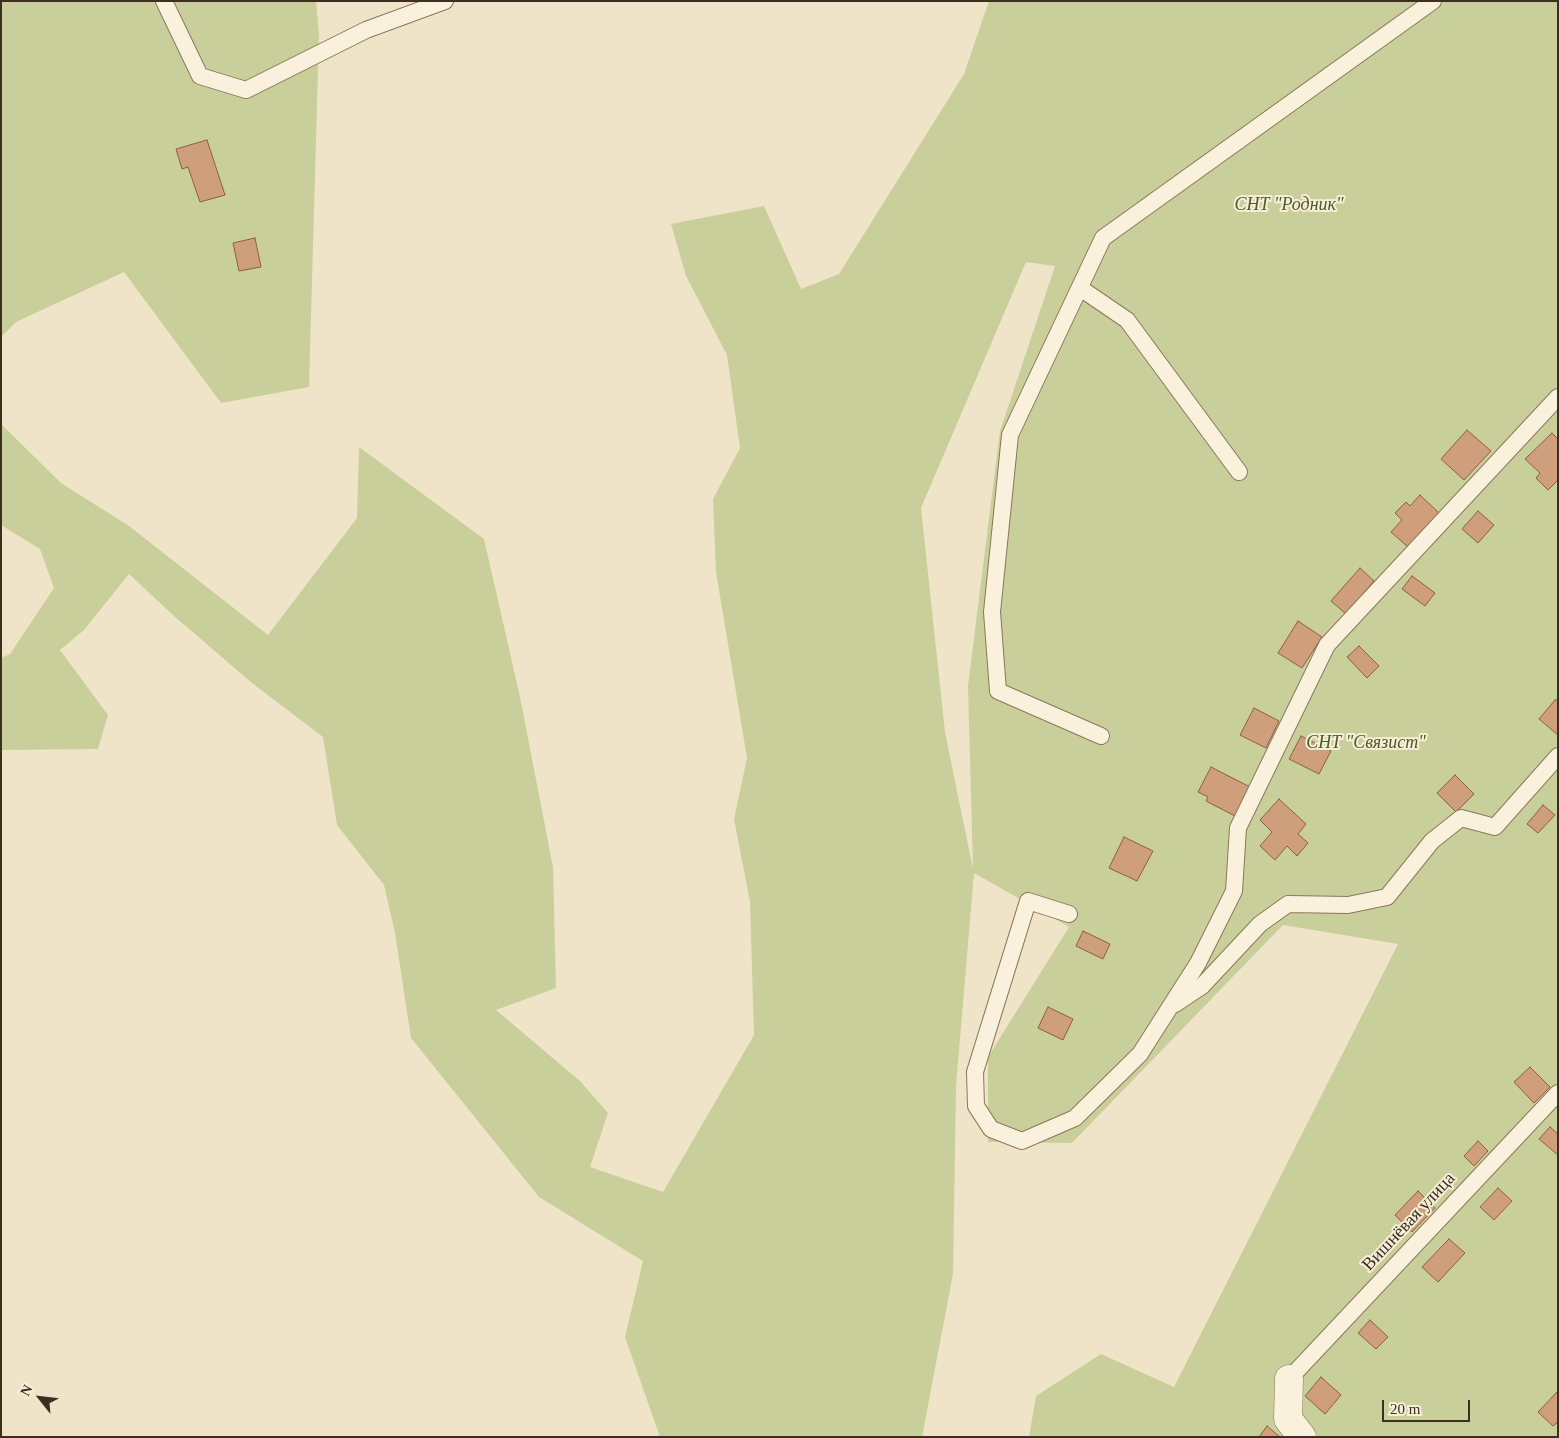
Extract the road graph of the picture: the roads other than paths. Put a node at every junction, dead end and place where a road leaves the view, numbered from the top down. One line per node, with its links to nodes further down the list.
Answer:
1 (164, 1): 2 (lane)
2 (445, 1)
3 (1433, 1): 4 (lane)
4 (1080, 288): 6 (lane); 7 (lane)
5 (1558, 397): 10 (lane)
6 (1239, 472)
7 (1101, 736)
8 (1558, 756): 10 (lane)
9 (1069, 914): 10 (lane)
10 (1169, 1008)
11 (1558, 1093): 12 (lane, Вишнёвая улица)
12 (1289, 1379): 13 (street)
13 (1302, 1437)

